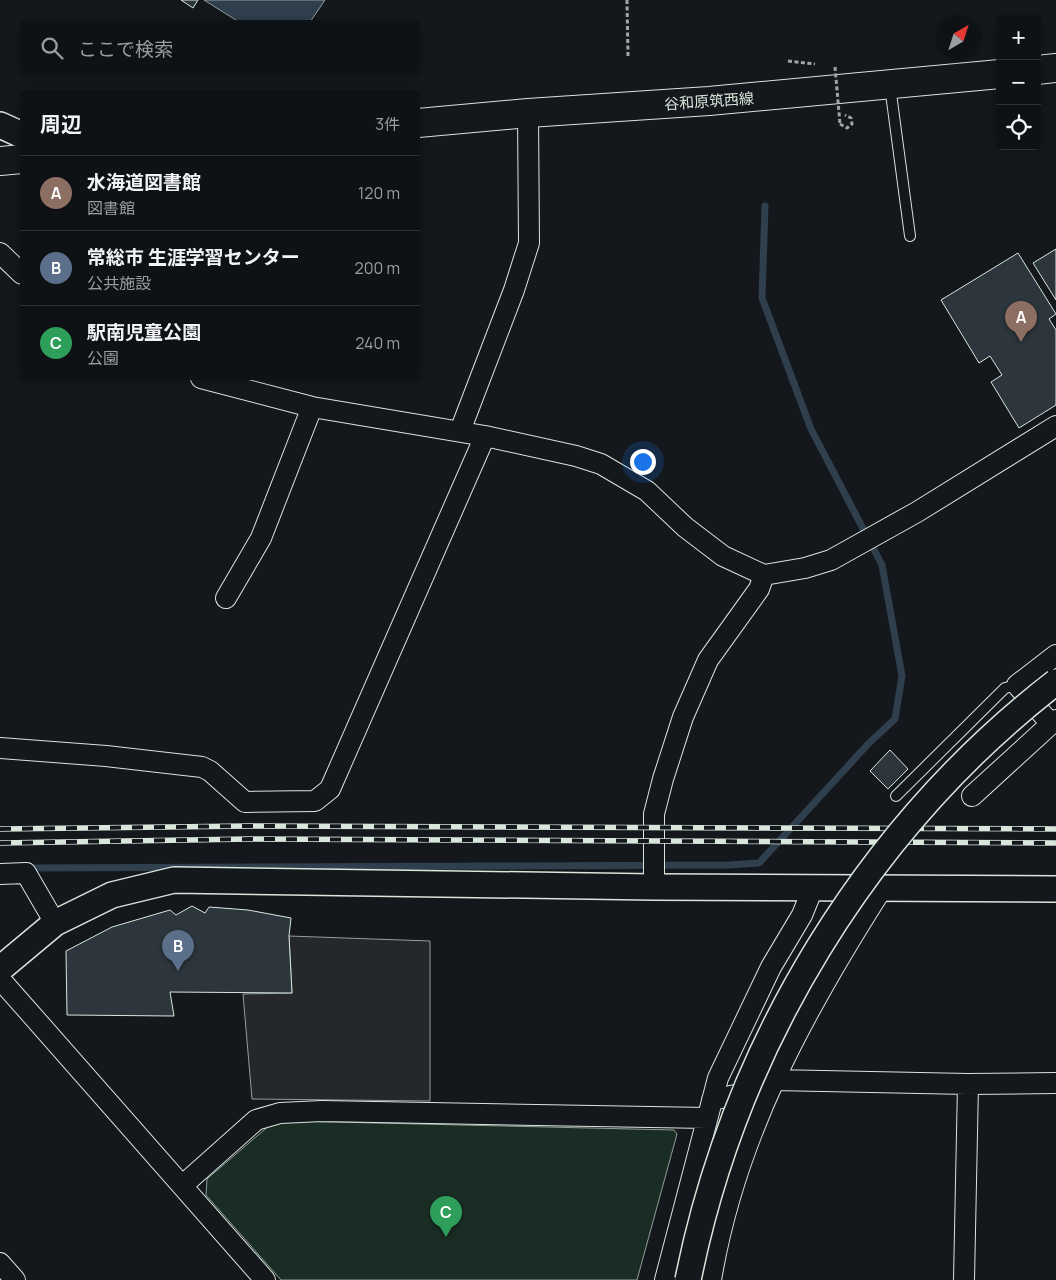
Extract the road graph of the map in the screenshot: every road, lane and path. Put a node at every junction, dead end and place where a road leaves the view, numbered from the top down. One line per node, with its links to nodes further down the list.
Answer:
1 (627, 0): 2 (path)
2 (628, 57)
3 (788, 61): 4 (path)
4 (816, 64)
5 (826, 66): 11 (path, bridge)
6 (1056, 68): 7 (main road)
7 (1041, 70)
8 (996, 74): 9 (main road, 谷和原筑西線)
9 (890, 85): 10 (main road, 谷和原筑西線); 17 (lane)
10 (528, 113): 12 (main road, 谷和原筑西線); 23 (street)
11 (837, 116)
12 (420, 123)
13 (0, 125): 14 (street)
14 (20, 135)
15 (20, 159): 16 (main road)
16 (0, 161)
17 (910, 236)
18 (0, 253): 19 (street)
19 (20, 272)
20 (209, 380): 21 (street)
21 (312, 407): 23 (street); 26 (street)
22 (1056, 426): 25 (street)
23 (460, 431): 24 (street)
24 (485, 436): 25 (street); 31 (street)
25 (764, 575): 35 (street)
26 (226, 598)
27 (1056, 655): 29 (street)
28 (1056, 682): 51 (street, bridge)
29 (1017, 684): 30 (street); 32 (lane)
30 (1053, 722): 33 (street)
31 (0, 748)
32 (896, 796)
33 (972, 796)
34 (0, 874): 39 (street)
35 (654, 887): 37 (street); 39 (street)
36 (883, 887): 37 (street); 38 (street); 42 (street)
37 (813, 888): 45 (street)
38 (1056, 889)
39 (55, 923): 40 (street)
40 (0, 969)
41 (0, 979): 46 (street)
42 (774, 1080): 44 (street); 45 (street); 52 (street)
43 (1056, 1083): 44 (street)
44 (968, 1084): 53 (street)
45 (710, 1110): 46 (street); 50 (street)
46 (182, 1185): 49 (street)
47 (0, 1263): 48 (street)
48 (13, 1280)
49 (265, 1280)
50 (665, 1280)
51 (688, 1280)
52 (711, 1280)
53 (964, 1280)

